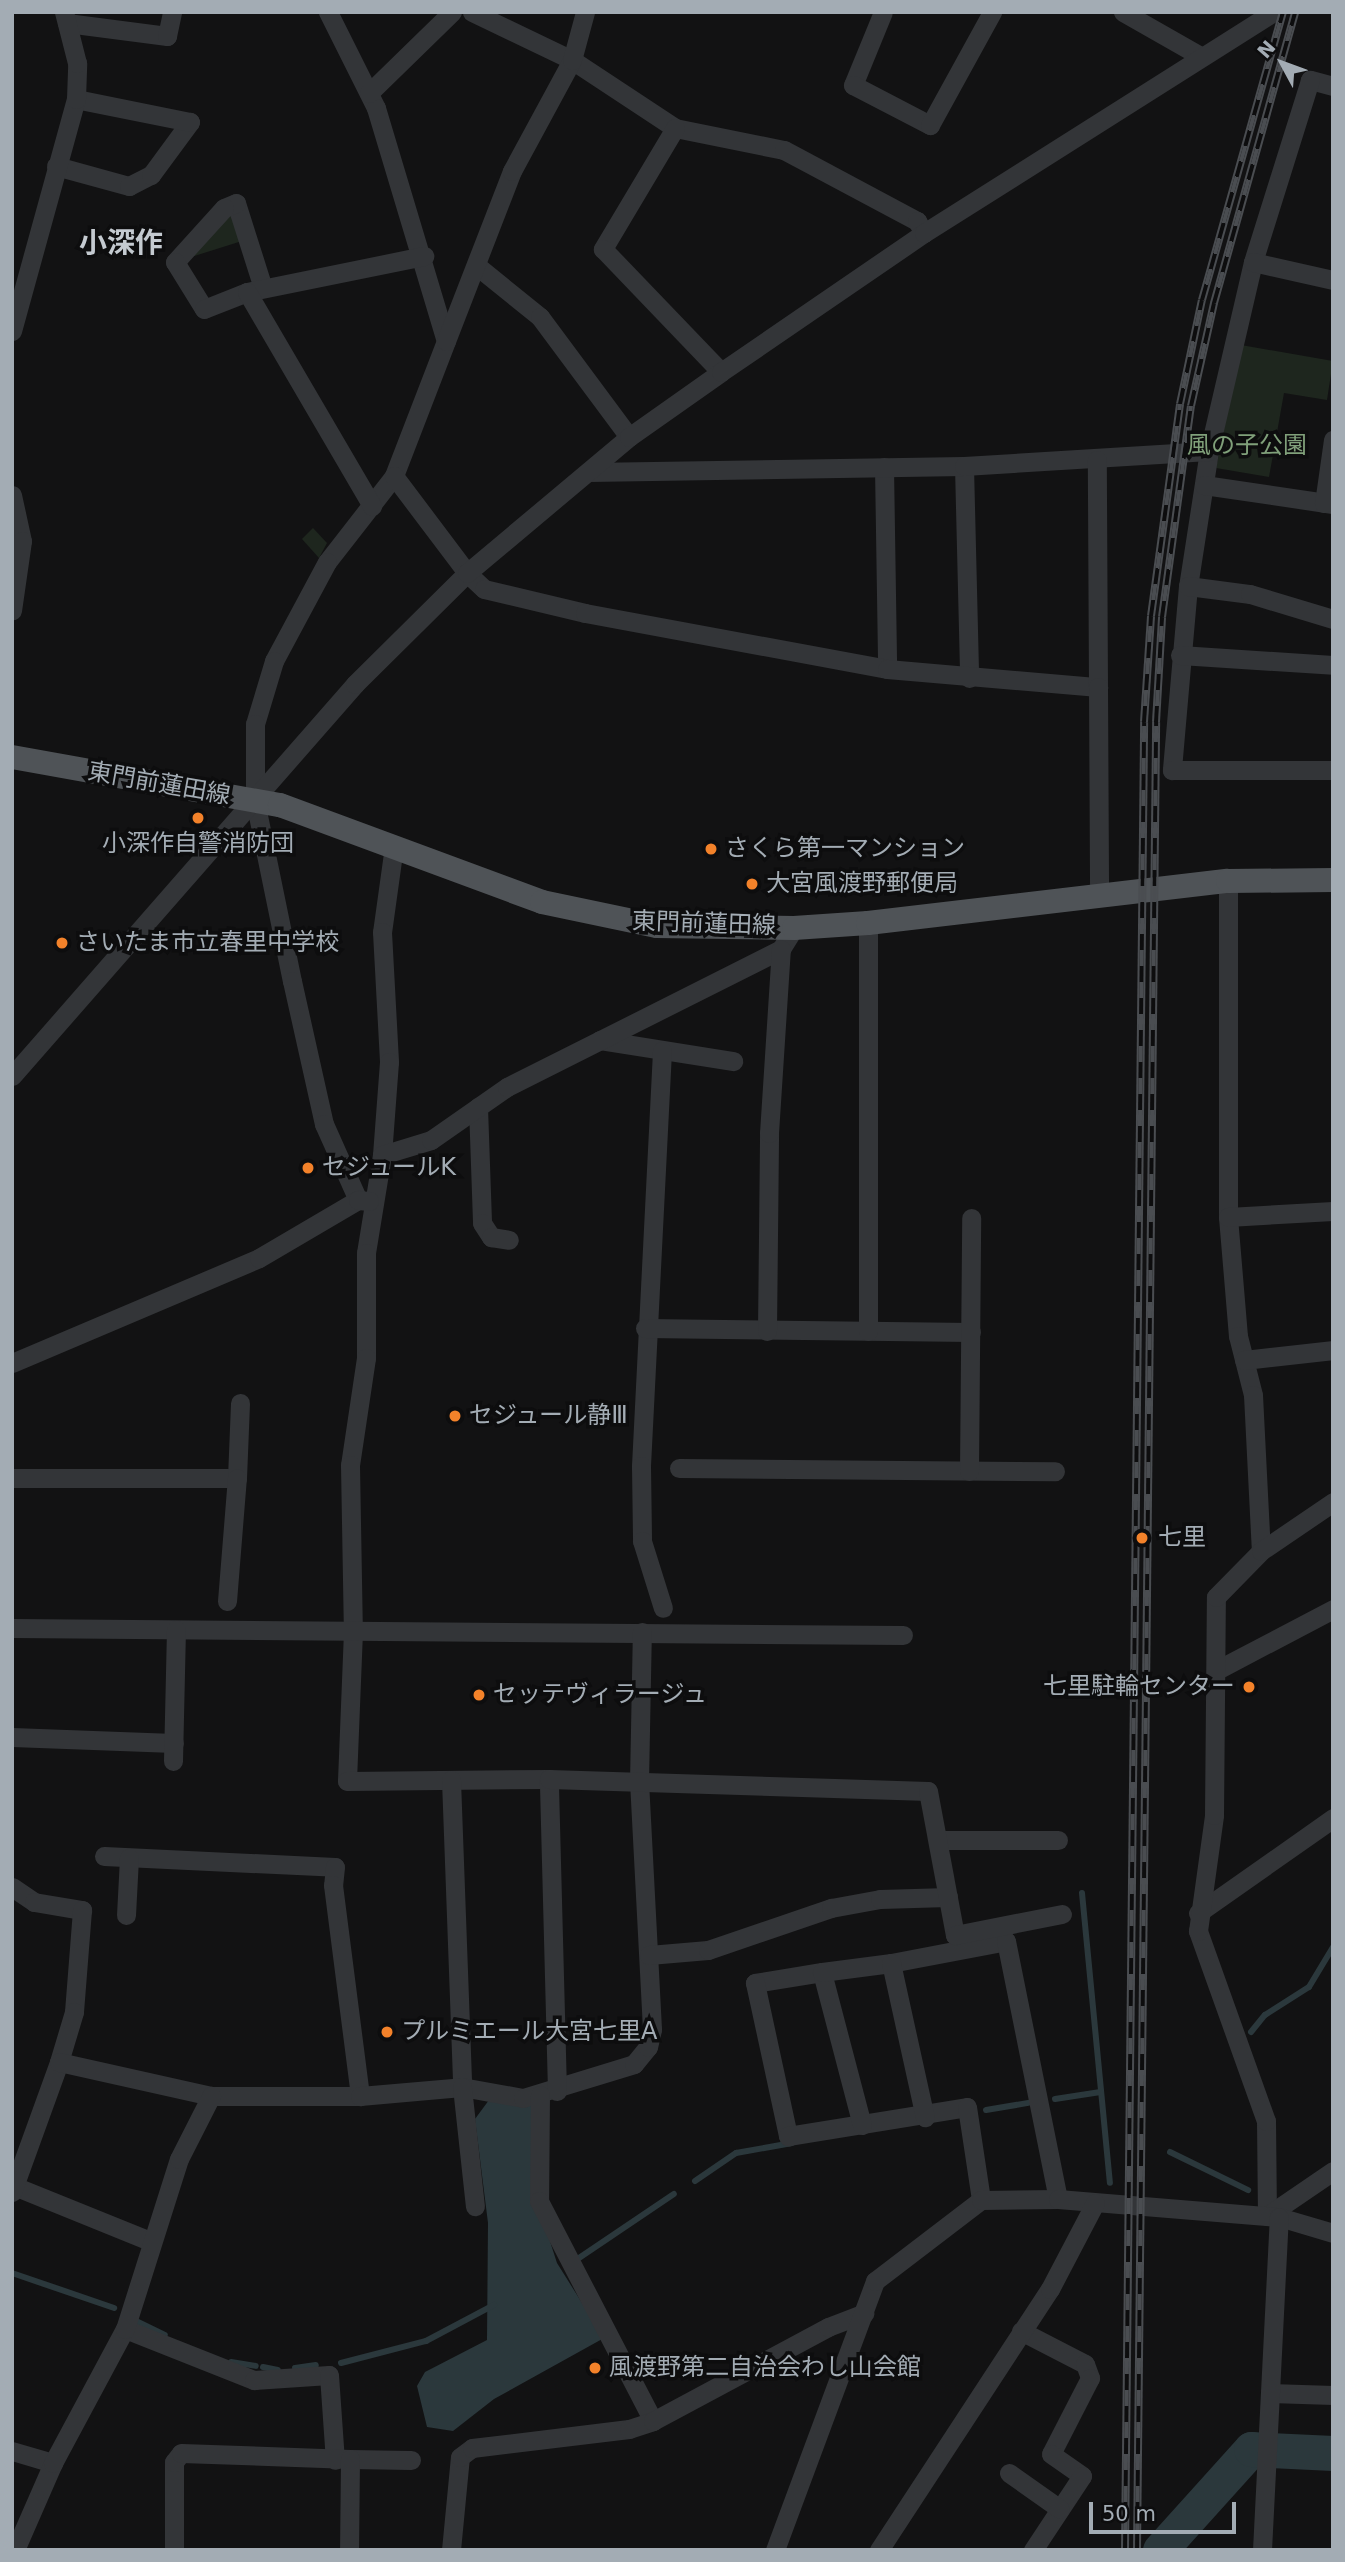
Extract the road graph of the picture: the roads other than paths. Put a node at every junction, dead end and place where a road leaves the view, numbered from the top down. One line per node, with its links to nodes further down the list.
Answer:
1 (172, 12): 10 (street)
2 (328, 12): 15 (street)
3 (452, 12): 15 (street)
4 (472, 12): 13 (street)
5 (585, 12): 13 (street)
6 (883, 12): 7 (street)
7 (992, 12)
8 (1123, 12): 11 (street)
9 (1273, 12): 12 (street)
10 (66, 18): 16 (street)
11 (1153, 18): 12 (street)
12 (1200, 56): 19 (street)
13 (572, 60): 17 (street); 22 (street)
14 (1333, 86): 21 (street)
15 (369, 93): 20 (street)
16 (76, 99): 18 (street); 18 (street)
17 (675, 128): 19 (street); 27 (street)
18 (56, 166): 25 (street)
19 (924, 233): 27 (street)
20 (424, 256): 24 (street); 26 (street)
21 (1253, 262): 23 (street); 30 (street)
22 (477, 266): 26 (street); 28 (street)
23 (1333, 280)
24 (255, 290): 24 (street); 39 (street)
25 (12, 331)
26 (446, 341): 35 (street)
27 (721, 372): 28 (street)
28 (629, 437): 34 (street)
29 (1333, 440): 38 (street)
30 (1209, 451): 31 (street); 36 (street)
31 (1097, 460): 32 (street); 48 (street)
32 (964, 466): 33 (street); 47 (street)
33 (884, 467): 34 (street); 46 (street)
34 (589, 472): 40 (street)
35 (394, 476): 39 (street); 40 (street)
36 (1204, 485): 38 (street); 41 (street)
37 (12, 495): 42 (street)
38 (1328, 504)
39 (372, 506): 51 (street)
40 (467, 573): 46 (street); 51 (street)
41 (1188, 586): 43 (street); 44 (street)
42 (12, 610)
43 (1333, 619)
44 (1180, 655): 45 (street); 50 (street)
45 (1333, 665)
46 (887, 669): 47 (street)
47 (969, 678): 48 (street)
48 (1098, 687): 55 (street)
49 (12, 757): 51 (main road, 東門前蓮田線)
50 (1333, 770)
51 (255, 801): 52 (main road, 東門前蓮田線); 61 (street); 64 (street)
52 (394, 846): 57 (main road, 東門前蓮田線); 63 (street)
53 (1333, 880): 54 (main road, 東門前蓮田線)
54 (1228, 881): 55 (main road, 東門前蓮田線); 66 (street)
55 (1099, 893): 56 (main road, 東門前蓮田線)
56 (869, 923): 57 (main road, 東門前蓮田線); 71 (street)
57 (787, 938): 58 (street); 70 (street)
58 (600, 1040): 59 (street); 62 (street)
59 (662, 1051): 60 (street); 69 (street)
60 (733, 1061)
61 (12, 1076)
62 (478, 1107): 63 (street); 68 (street)
63 (382, 1155): 64 (street)
64 (366, 1201): 75 (street); 89 (street)
65 (1333, 1211): 66 (street)
66 (1228, 1217): 74 (street)
67 (971, 1218): 72 (street)
68 (509, 1240)
69 (645, 1328): 70 (street); 85 (street)
70 (767, 1331): 71 (street)
71 (868, 1331): 72 (street)
72 (971, 1332): 78 (street)
73 (1333, 1350): 74 (street)
74 (1244, 1360): 83 (street)
75 (12, 1363)
76 (240, 1403): 81 (street)
77 (679, 1468): 78 (street)
78 (968, 1471): 79 (street)
79 (1055, 1471)
80 (12, 1478): 81 (street)
81 (237, 1478): 84 (street)
82 (1333, 1502): 83 (street)
83 (1261, 1551): 92 (street)
84 (227, 1601)
85 (663, 1608)
86 (1333, 1609): 92 (street)
87 (12, 1628): 88 (street)
88 (176, 1630): 89 (street); 93 (street)
89 (353, 1631): 90 (street); 95 (street)
90 (642, 1632): 91 (street); 96 (street)
91 (902, 1635)
92 (1217, 1670): 104 (street)
93 (12, 1737)
94 (549, 1779): 95 (street); 96 (street); 112 (street)
95 (452, 1780): 111 (street)
96 (639, 1782): 98 (street); 107 (street)
97 (1333, 1818): 104 (street)
98 (938, 1840): 99 (street); 103 (street)
99 (1058, 1840)
100 (104, 1856): 101 (street)
101 (129, 1858): 106 (street); 114 (street)
102 (12, 1886): 110 (street)
103 (948, 1897): 105 (street); 107 (street)
104 (1198, 1913): 125 (street)
105 (1062, 1914)
106 (126, 1915)
107 (649, 1955): 112 (street)
108 (891, 1963): 109 (street); 115 (street); 121 (street)
109 (822, 1972): 116 (street); 116 (street)
110 (59, 2062): 113 (street); 118 (street)
111 (462, 2087): 112 (street); 114 (street); 124 (street)
112 (549, 2093): 133 (street)
113 (211, 2096): 114 (street); 127 (street)
114 (360, 2096)
115 (925, 2117): 116 (street); 122 (street)
116 (862, 2125)
117 (12, 2127): 118 (street)
118 (32, 2132): 120 (street)
119 (1333, 2171): 125 (street)
120 (13, 2189): 127 (street)
121 (1058, 2199): 122 (street); 123 (street)
122 (981, 2200): 128 (street)
123 (1095, 2203): 125 (street); 130 (street)
124 (475, 2206)
125 (1273, 2217): 126 (street); 131 (street)
126 (1333, 2233)
127 (150, 2241): 129 (street)
128 (864, 2313): 133 (street); 144 (street)
129 (125, 2329): 135 (street); 137 (street)
130 (1021, 2331): 139 (street); 145 (street)
131 (1270, 2393): 132 (street); 147 (street)
132 (1333, 2395)
133 (653, 2421): 143 (street)
134 (12, 2451): 137 (street)
135 (342, 2459): 136 (street); 141 (street); 142 (street)
136 (411, 2460)
137 (53, 2463): 140 (street)
138 (1009, 2473): 139 (street)
139 (1060, 2509): 146 (street)
140 (15, 2550)
141 (173, 2550)
142 (349, 2550)
143 (452, 2550)
144 (775, 2550)
145 (879, 2550)
146 (1033, 2550)
147 (1262, 2550)

